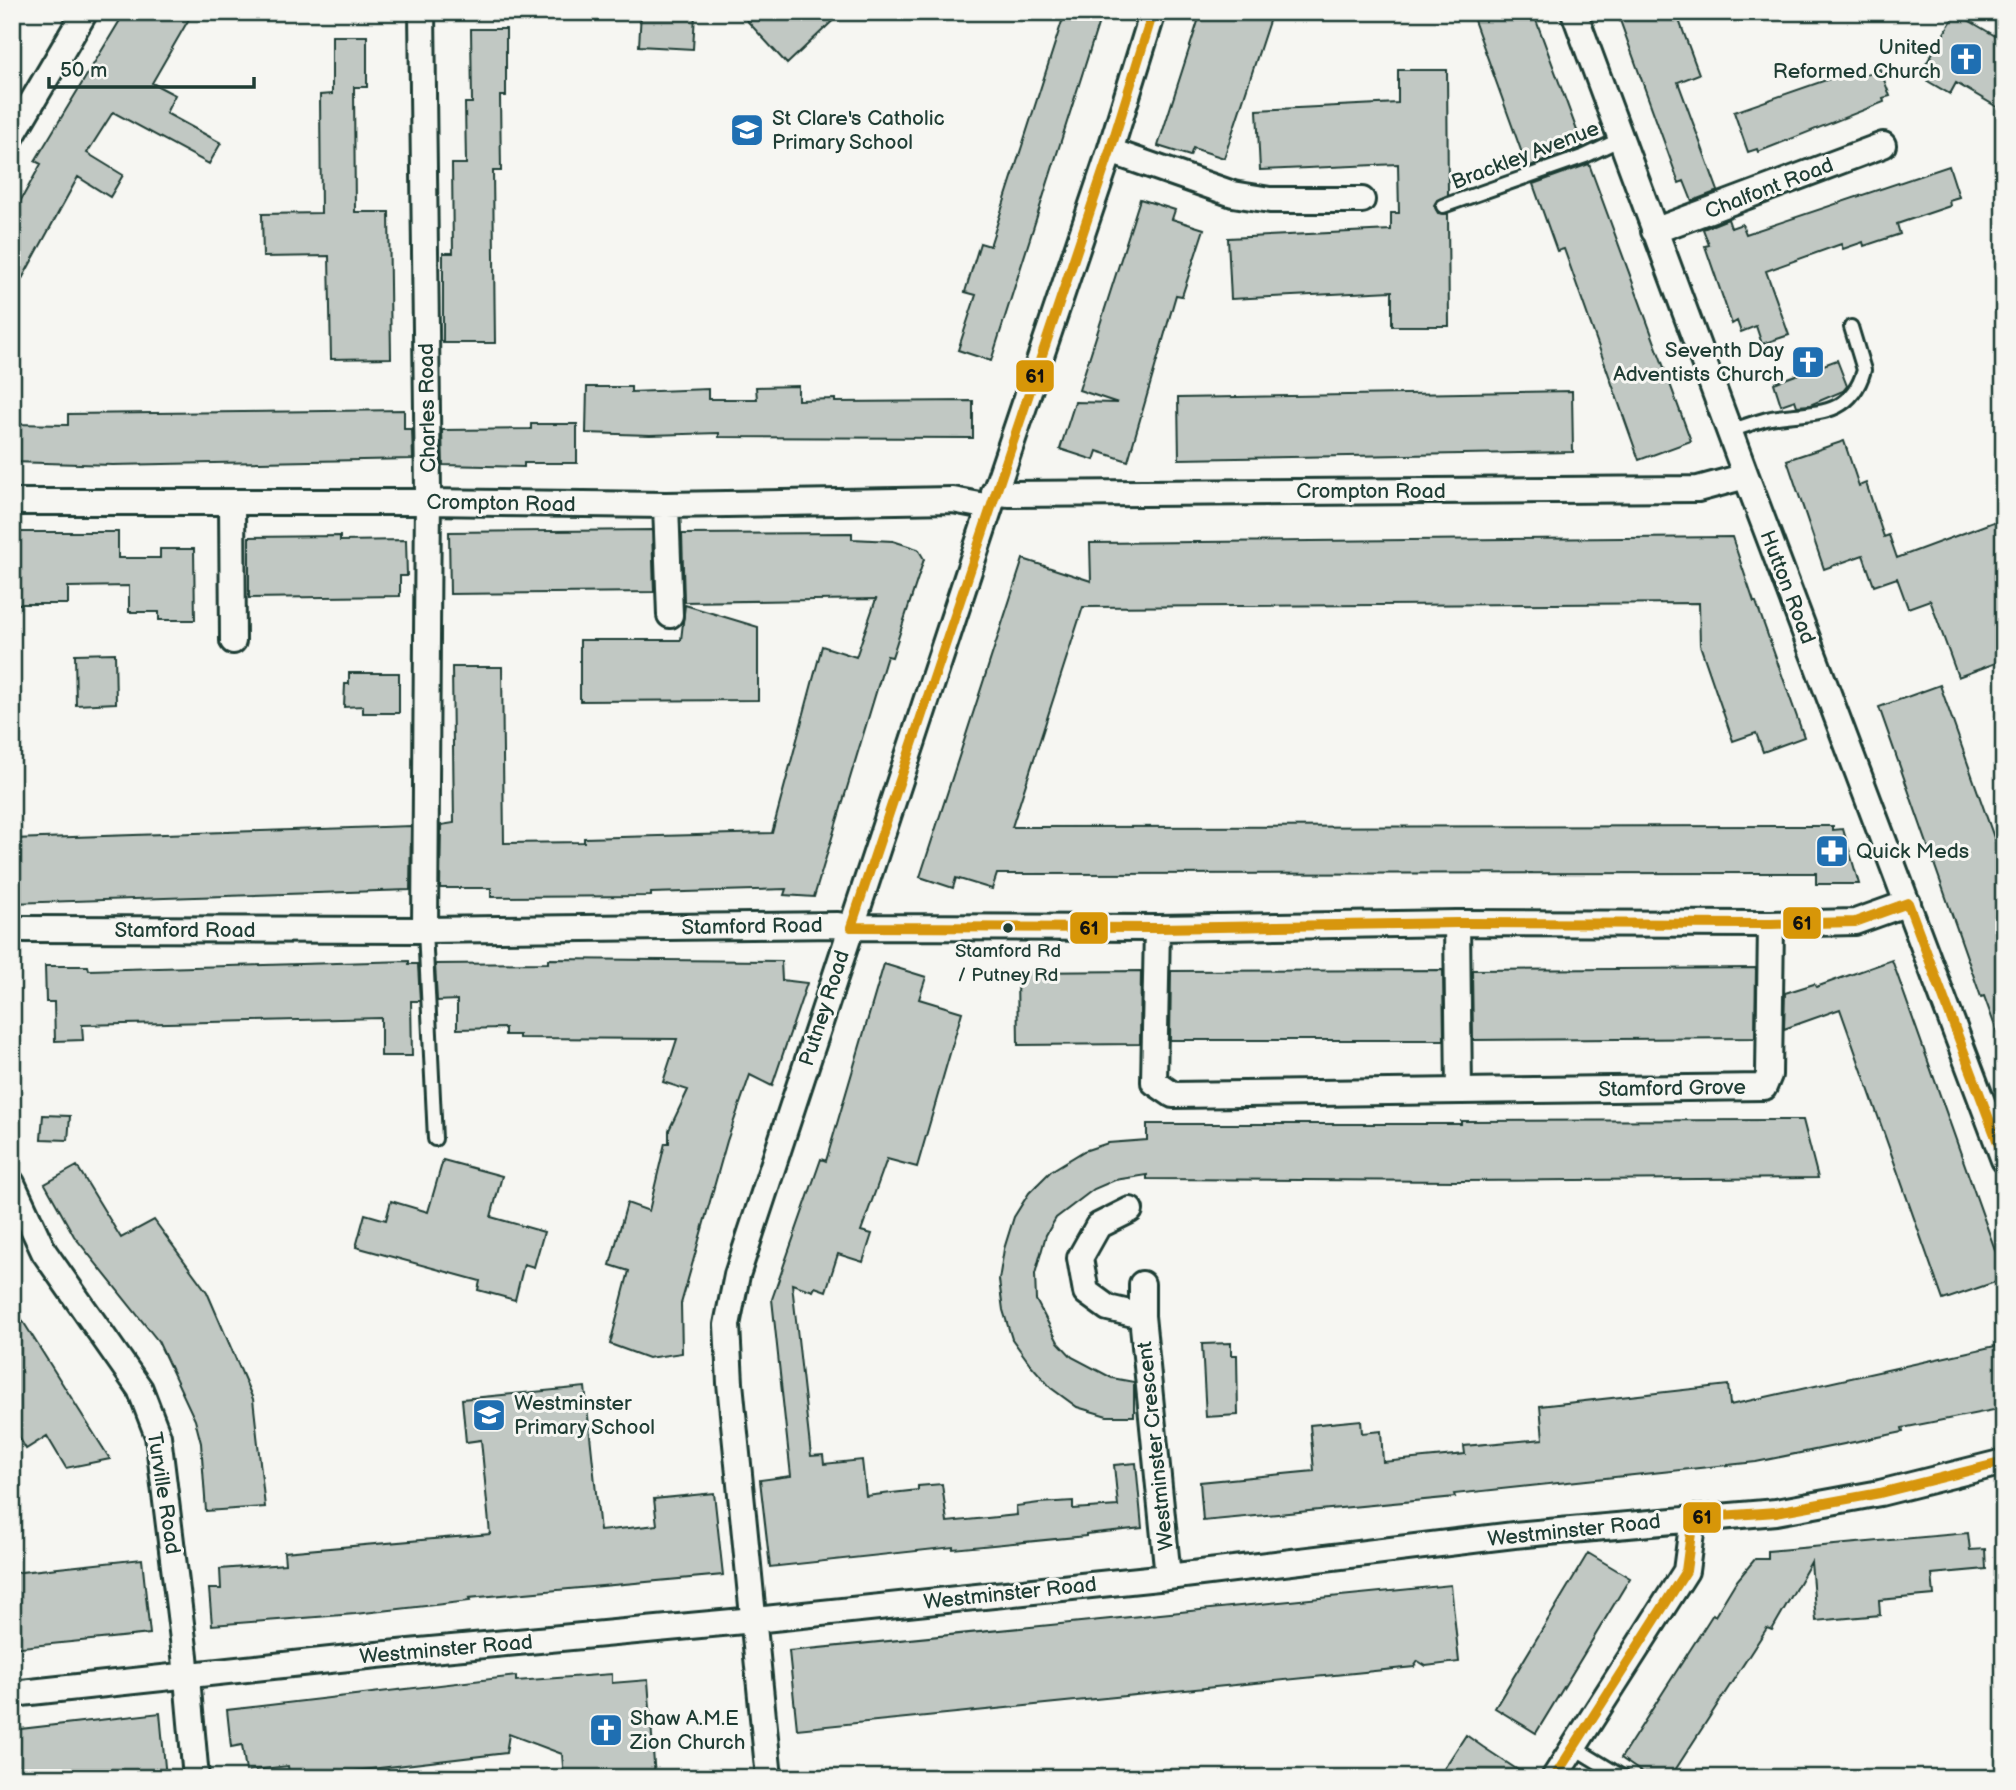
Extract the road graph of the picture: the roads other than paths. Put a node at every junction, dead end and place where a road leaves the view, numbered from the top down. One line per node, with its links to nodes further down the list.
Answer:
1 (85, 12): 5 (street)
2 (422, 12): 18 (street, Charles Road)
3 (1153, 12): 8 (street, Putney Road)
4 (1574, 12): 6 (street, Hutton Road)
5 (12, 136)
6 (1621, 139): 10 (lane, Brackley Avenue); 11 (street, Hutton Road)
7 (1883, 145): 11 (street, Chalfont Road)
8 (1110, 150): 9 (street); 15 (street, Putney Road)
9 (1362, 200)
10 (1443, 206)
11 (1654, 231): 13 (street, Hutton Road)
12 (1851, 327): 13 (lane)
13 (1729, 431): 14 (street, Hutton Road)
14 (1745, 476): 15 (street, Crompton Road); 22 (street, Hutton Road)
15 (992, 500): 19 (street, Crompton Road); 25 (street, Putney Road)
16 (12, 502): 17 (street, Crompton Road)
17 (232, 502): 18 (street, Crompton Road); 21 (street)
18 (428, 502): 19 (street, Crompton Road); 28 (street, Charles Road)
19 (666, 505): 20 (street)
20 (670, 615)
21 (233, 641)
22 (1908, 903): 24 (street, Stamford Road); 31 (street, Hutton Road)
23 (1457, 923): 24 (street, Stamford Road); 26 (street, Stamford Road); 29 (street)
24 (1771, 924): 29 (street, Stamford Grove)
25 (851, 927): 26 (street, Stamford Road); 28 (street, Stamford Road); 39 (street, Putney Road)
26 (1157, 928): 29 (street, Stamford Grove)
27 (12, 929): 28 (street, Stamford Road)
28 (425, 930): 30 (lane)
29 (1459, 1091)
30 (435, 1139)
31 (2004, 1160)
32 (12, 1183): 40 (street, Turville Road)
33 (1130, 1210): 35 (street, Westminster Crescent)
34 (1142, 1284): 35 (street, Westminster Crescent)
35 (1142, 1316): 38 (street, Westminster Crescent)
36 (2004, 1462): 37 (street, Westminster Road)
37 (1693, 1518): 38 (street, Westminster Road); 42 (street)
38 (1168, 1577): 39 (street, Westminster Road)
39 (754, 1620): 40 (street, Westminster Road); 44 (street, Putney Road)
40 (187, 1675): 41 (street, Westminster Road); 43 (street, Turville Road)
41 (12, 1694)
42 (1573, 1747): 45 (street); 46 (lane)
43 (196, 1778)
44 (769, 1778)
45 (1554, 1778)
46 (1624, 1778)

